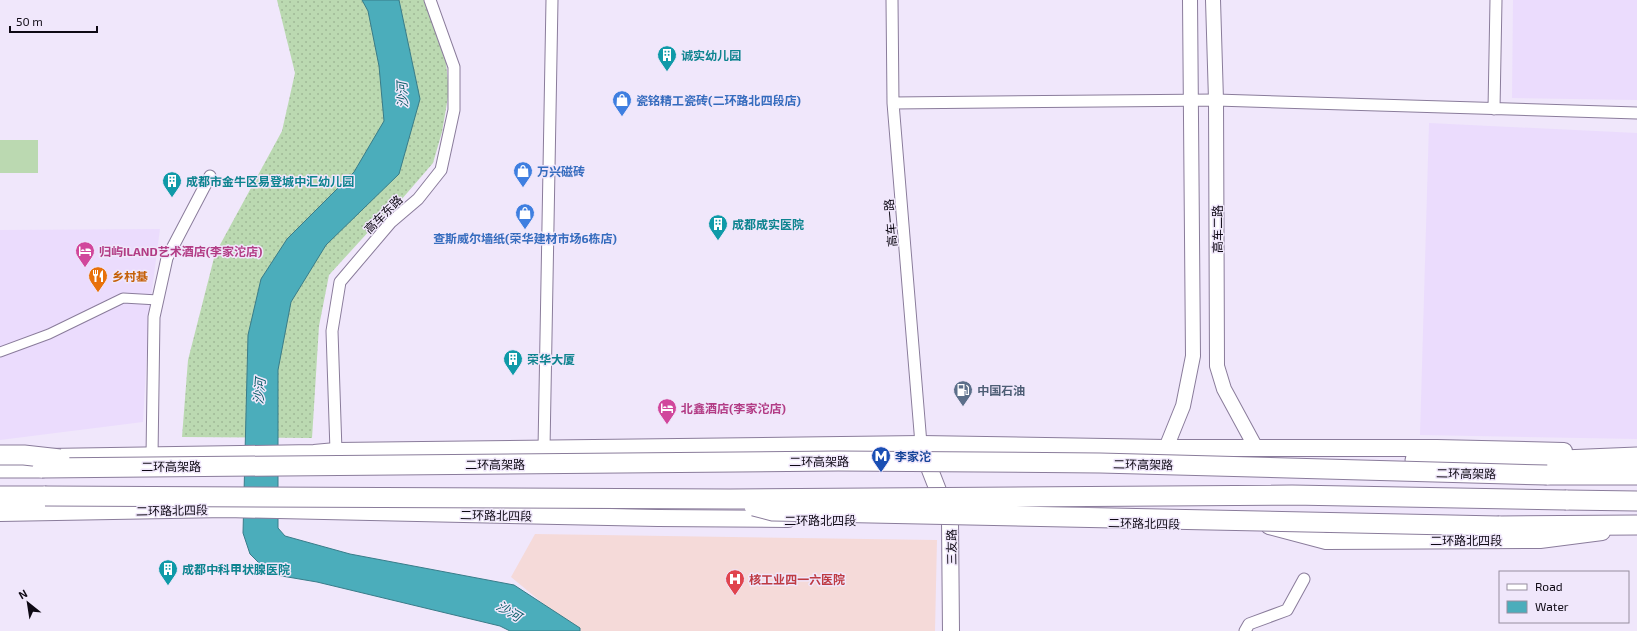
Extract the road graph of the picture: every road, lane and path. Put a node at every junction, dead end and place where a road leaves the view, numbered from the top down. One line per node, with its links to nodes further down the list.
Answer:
1 (430, 0): 19 (street, 高车东路)
2 (552, 0): 18 (street)
3 (892, 0): 9 (street, 高车一路)
4 (1190, 0): 8 (street, 高车二路)
5 (1213, 0): 7 (street, 高车二路)
6 (1496, 0): 10 (street)
7 (1216, 100): 8 (street); 10 (street); 17 (street, 高车二路)
8 (1192, 101): 9 (street); 16 (street, 高车二路)
9 (894, 103): 15 (street, 高车一路)
10 (1494, 109): 11 (street)
11 (1637, 113)
12 (210, 176): 13 (street)
13 (158, 300): 14 (street); 21 (street)
14 (0, 352)
15 (921, 444): 16 (main road); 18 (main road); 31 (main road, 三友路)
16 (1166, 448): 17 (main road)
17 (1256, 448): 22 (main road)
18 (544, 449): 19 (main road)
19 (336, 451): 21 (main road)
20 (0, 456): 21 (main road); 24 (highway, bridge)
21 (152, 456)
22 (1637, 457): 23 (highway, bridge)
23 (838, 461): 24 (highway, 二环高架路, bridge); 26 (highway, 二环高架路, bridge)
24 (117, 467): 25 (highway, 二环高架路, bridge)
25 (0, 468)
26 (1637, 475)
27 (0, 496): 28 (highway, bridge)
28 (730, 499): 29 (highway, bridge); 32 (highway, bridge)
29 (1637, 501)
30 (0, 513): 31 (main road, 二环路北四段)
31 (950, 521): 32 (main road, 二环路北四段); 34 (main road, 三友路)
32 (1637, 526)
33 (1304, 579): 35 (street)
34 (951, 631)
35 (1244, 631)

